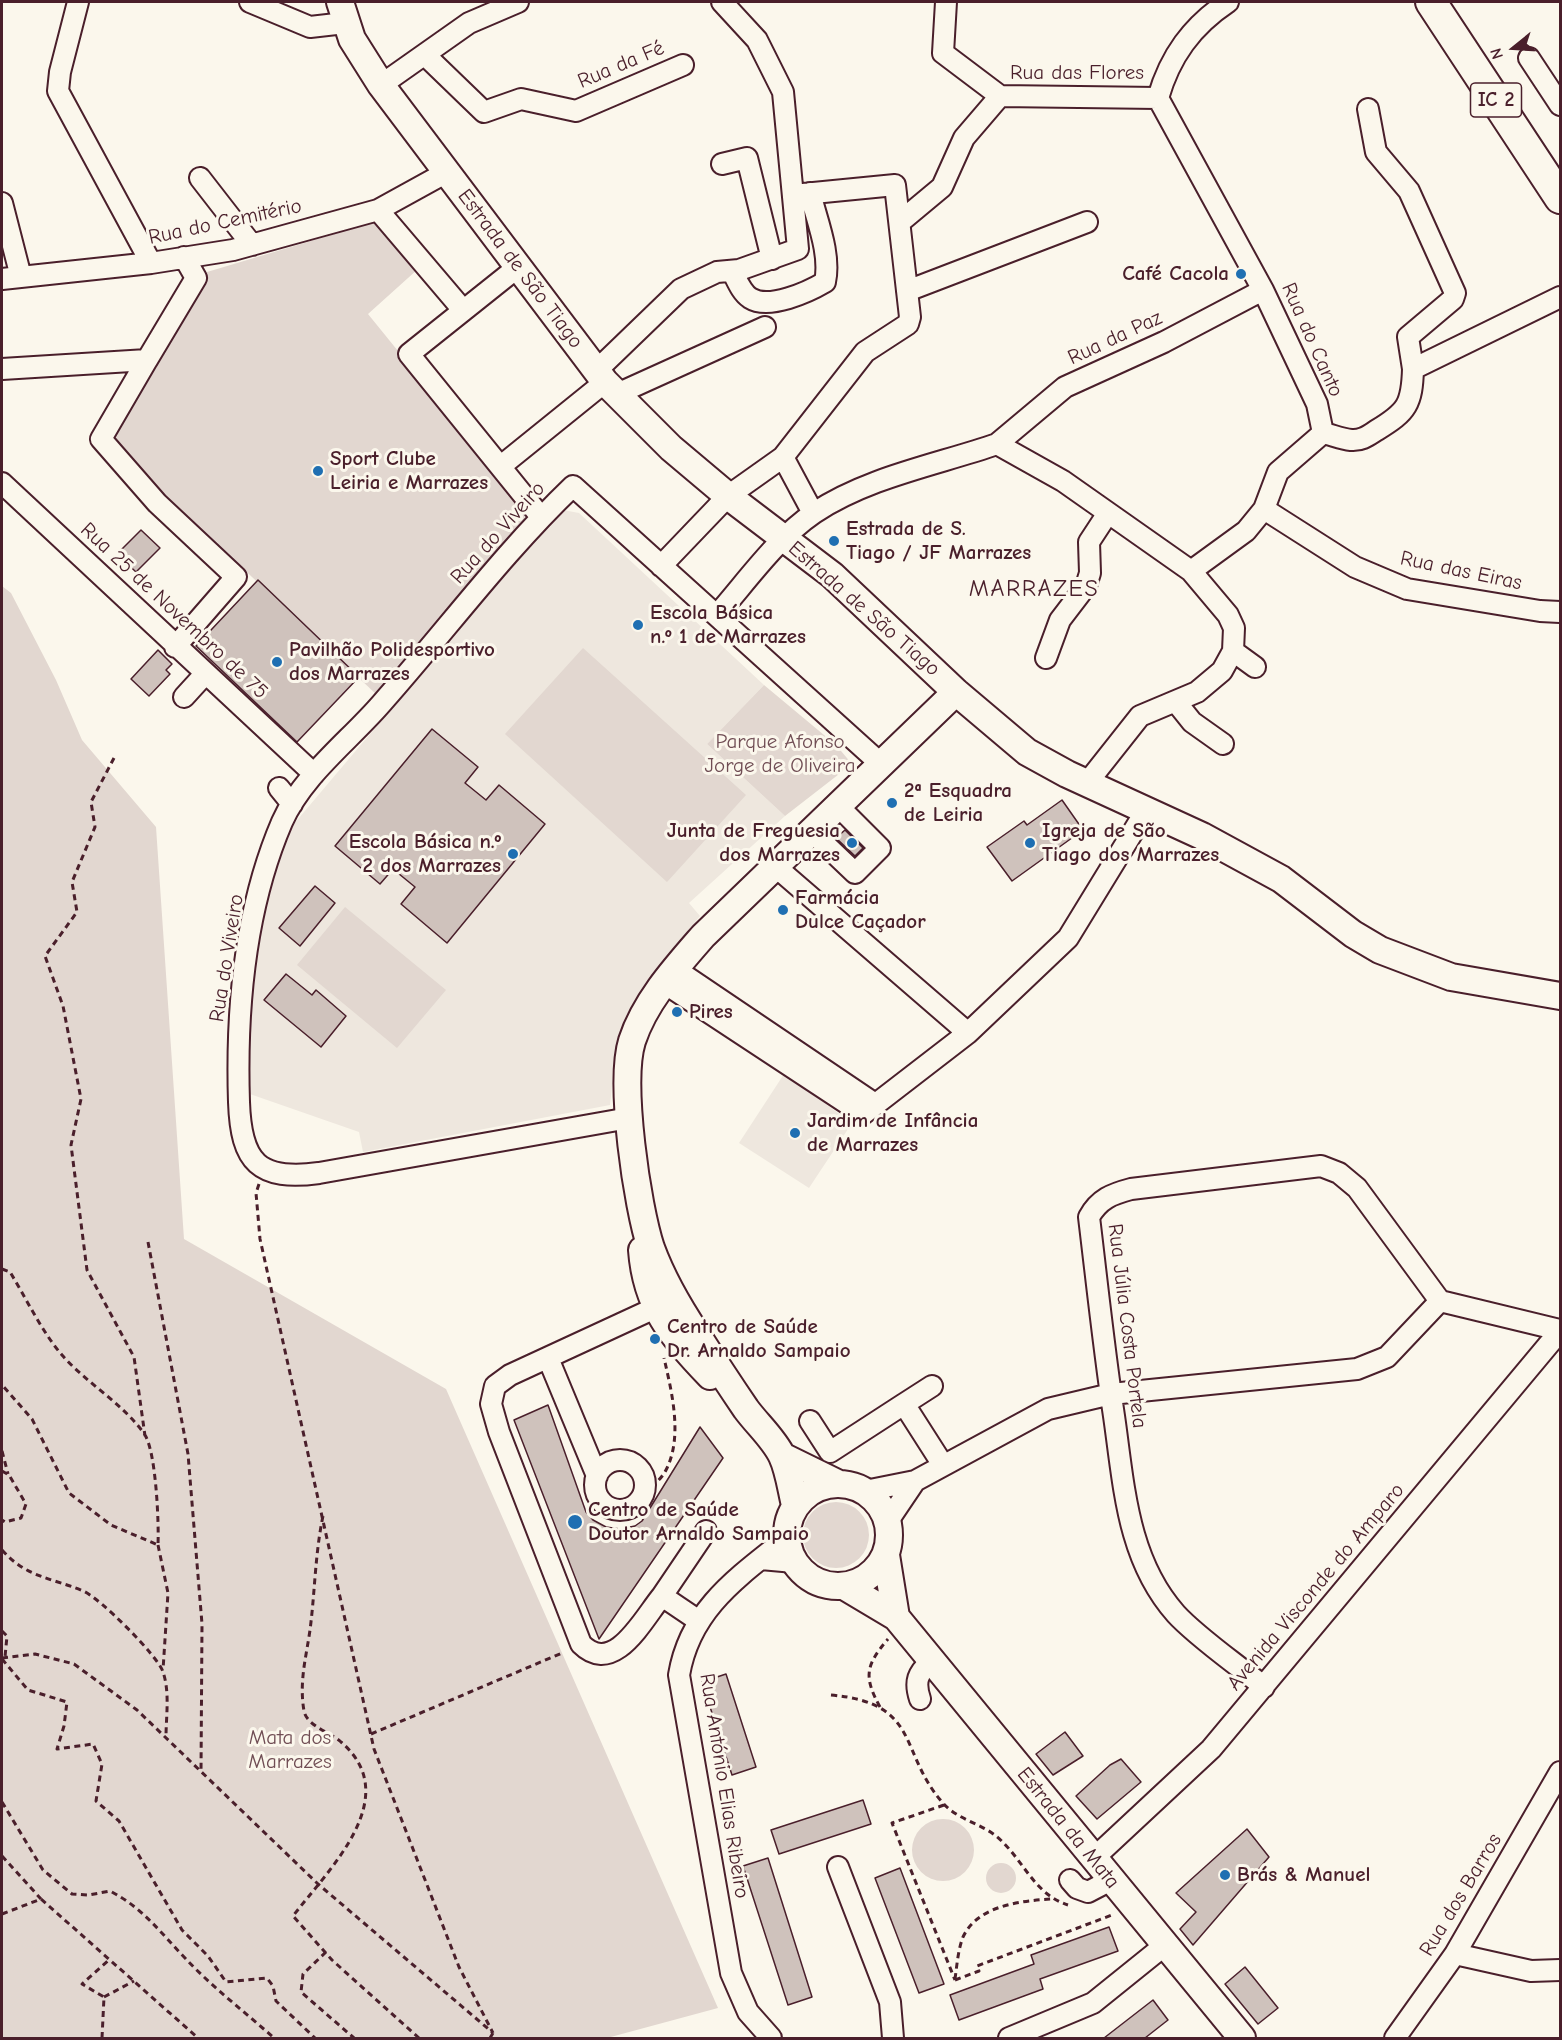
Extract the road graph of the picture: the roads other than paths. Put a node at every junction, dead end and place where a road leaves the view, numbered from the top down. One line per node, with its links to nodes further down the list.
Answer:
1 (78, 2): 31 (street)
2 (250, 2): 9 (street)
3 (518, 2): 10 (street)
4 (722, 2): 22 (street)
5 (946, 2): 14 (street)
6 (1228, 2): 15 (street, Rua das Flores)
7 (1431, 2): 23 (highway, IC 2)
8 (1453, 2): 19 (highway, IC 2)
9 (343, 12): 13 (main road, Estrada de São Tiago)
10 (425, 55): 12 (street, Rua da Fé); 13 (street)
11 (1529, 58): 16 (street)
12 (683, 65)
13 (381, 85): 20 (main road, Estrada de São Tiago)
14 (1000, 96): 15 (street, Rua das Flores); 26 (street, Rua das Flores)
15 (1158, 98): 35 (street, Rua do Canto)
16 (1560, 105)
17 (1368, 109): 42 (street)
18 (722, 164): 30 (street)
19 (1560, 165)
20 (447, 172): 25 (street, Rua do Cemitério); 32 (main road, Estrada de São Tiago)
21 (200, 178): 28 (street)
22 (801, 194): 26 (street); 30 (street); 33 (street)
23 (1560, 198)
24 (2, 203): 34 (street)
25 (378, 210): 28 (street, Rua do Cemitério); 38 (street)
26 (900, 222): 36 (street)
27 (1087, 222): 36 (street)
28 (252, 245): 29 (street, Rua do Cemitério)
29 (184, 257): 31 (street, Rua do Cemitério); 40 (street)
30 (772, 259): 33 (street)
31 (152, 263): 34 (street, Rua do Cemitério)
32 (518, 267): 38 (street); 43 (main road, Estrada de São Tiago)
33 (732, 271): 43 (street)
34 (11, 278)
35 (1263, 290): 44 (street, Rua do Canto); 45 (street, Rua da Paz)
36 (908, 291): 46 (street)
37 (1560, 297): 42 (street)
38 (463, 310): 47 (street)
39 (765, 327): 43 (street)
40 (147, 360): 41 (street); 59 (street)
41 (2, 369)
42 (1413, 369): 44 (street)
43 (606, 382): 47 (street); 49 (main road, Estrada de São Tiago)
44 (1323, 433): 50 (street)
45 (997, 444): 51 (street); 52 (street)
46 (783, 457): 49 (street); 51 (street)
47 (501, 466): 53 (street)
48 (2, 483): 59 (street, Rua 25 de Novembro de 75)
49 (728, 496): 54 (main road, Estrada de São Tiago); 55 (street)
50 (1264, 509): 56 (street); 57 (street, Rua das Eiras)
51 (813, 513): 54 (street)
52 (1108, 513): 56 (street); 61 (street)
53 (541, 517): 55 (street, Rua do Viveiro); 69 (street, Rua do Viveiro)
54 (784, 539): 58 (street); 64 (main road, Estrada de São Tiago)
55 (661, 566): 58 (street)
56 (1191, 571): 60 (street)
57 (1560, 612)
58 (717, 615): 68 (street)
59 (175, 647): 63 (street, Rua 25 de Novembro de 75)
60 (1233, 651): 62 (street); 66 (street)
61 (1046, 658)
62 (1255, 667)
63 (205, 675): 65 (street); 69 (street, Rua 25 de Novembro de 75)
64 (956, 692): 68 (main road); 70 (main road, Estrada de São Tiago)
65 (184, 697)
66 (1176, 702): 67 (street); 70 (street)
67 (1223, 744)
68 (881, 764): 73 (main road)
69 (314, 774): 72 (street, Rua do Viveiro)
70 (1087, 783): 74 (main road, Estrada de São Tiago)
71 (279, 788): 72 (street)
72 (292, 804): 80 (street, Rua do Viveiro)
73 (838, 806): 75 (main road); 75 (street)
74 (1147, 809): 78 (main road, Estrada de São Tiago); 79 (street)
75 (813, 832): 76 (main road)
76 (776, 867): 77 (main road); 79 (street)
77 (669, 976): 79 (street); 80 (main road)
78 (1560, 996)
79 (968, 1033)
80 (629, 1118): 82 (main road)
81 (1440, 1301): 83 (street); 86 (street); 86 (street, Rua Júlia Costa Portela)
82 (666, 1305): 84 (street); 89 (main road)
83 (1560, 1330): 105 (street, Avenida Visconde do Amparo)
84 (548, 1358): 91 (street); 101 (street)
85 (932, 1386): 87 (street)
86 (1111, 1394): 90 (street); 105 (street, Rua Júlia Costa Portela)
87 (904, 1404): 88 (street); 90 (street)
88 (810, 1421)
89 (782, 1456): 93 (main road); 95 (main road)
90 (943, 1465): 92 (street)
91 (597, 1476): 91 (street)
92 (915, 1481): 94 (street); 96 (street)
93 (837, 1483): 94 (main road); 95 (main road)
94 (865, 1491): 96 (main road)
95 (795, 1504): 98 (main road)
96 (888, 1521): 99 (main road)
97 (706, 1531): 101 (street)
98 (790, 1550): 100 (main road); 102 (street, Rua António Elias Ribeiro)
99 (886, 1555): 100 (main road); 103 (main road, Estrada da Mata)
100 (844, 1586): 103 (main road, Estrada da Mata)
101 (662, 1596): 102 (street)
102 (699, 1621): 115 (street, Rua António Elias Ribeiro)
103 (893, 1627): 104 (main road, Estrada da Mata)
104 (931, 1660): 106 (street); 108 (main road, Estrada da Mata)
105 (1264, 1687): 108 (street, Avenida Visconde do Amparo)
106 (920, 1699)
107 (1560, 1772): 113 (street, Rua dos Barros)
108 (1093, 1859): 111 (main road, Estrada da Mata)
109 (838, 1867): 116 (street)
110 (1070, 1880): 111 (street)
111 (1116, 1887): 112 (main road, Estrada da Mata)
112 (1165, 1945): 117 (street); 118 (main road, Estrada da Mata)
113 (1455, 1954): 114 (street); 119 (street, Rua dos Barros)
114 (1560, 1970)
115 (771, 2038)
116 (893, 2038)
117 (1009, 2038)
118 (1242, 2038)
119 (1395, 2038)

